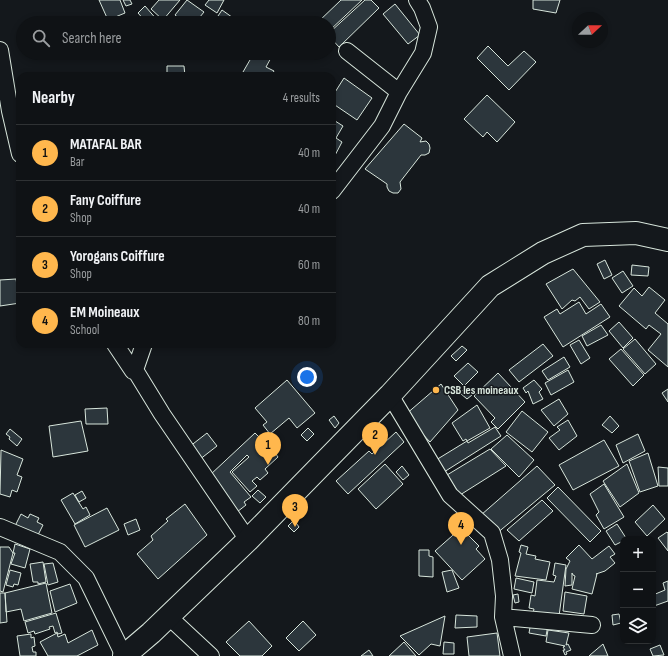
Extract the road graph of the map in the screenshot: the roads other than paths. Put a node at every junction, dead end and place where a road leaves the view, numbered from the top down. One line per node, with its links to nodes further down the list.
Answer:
1 (417, 0): 4 (street)
2 (0, 50): 5 (street)
3 (347, 51): 4 (street)
4 (399, 92): 6 (street)
5 (16, 137)
6 (336, 186)
7 (668, 240): 11 (main road)
8 (118, 348): 10 (street)
9 (143, 348): 10 (street)
10 (135, 370): 13 (street)
11 (390, 395): 13 (main road); 15 (street)
12 (0, 527): 17 (street)
13 (248, 540): 14 (main road)
14 (168, 616): 17 (main road); 18 (street)
15 (503, 617): 16 (street); 19 (street)
16 (592, 625)
17 (124, 656)
18 (210, 656)
19 (512, 656)

